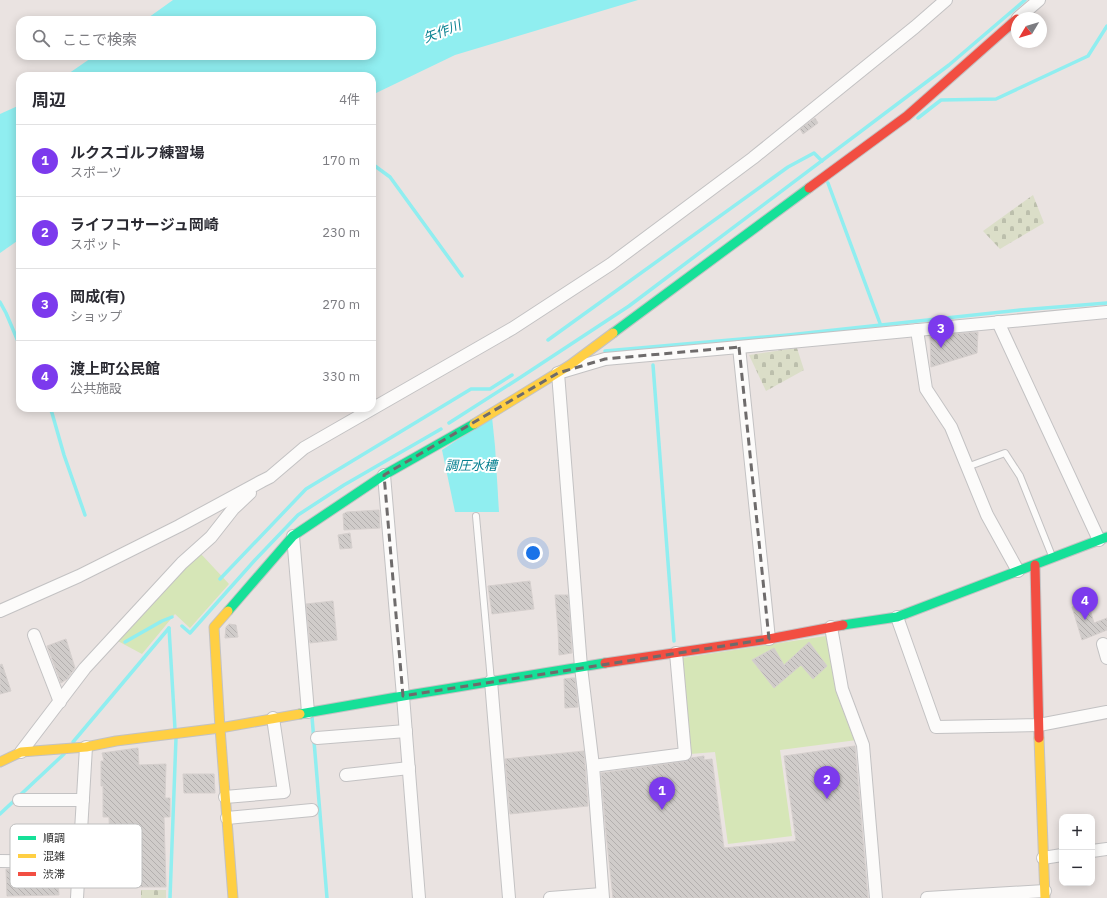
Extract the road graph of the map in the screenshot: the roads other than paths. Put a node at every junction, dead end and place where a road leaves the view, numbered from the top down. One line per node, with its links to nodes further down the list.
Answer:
1 (946, 0): 10 (street)
2 (1039, 0): 3 (street)
3 (1025, 12)
4 (1011, 24): 9 (street)
5 (1107, 312): 6 (street)
6 (998, 322): 7 (street); 17 (street)
7 (917, 330): 8 (street); 12 (street)
8 (739, 348): 9 (street); 25 (street)
9 (558, 373): 13 (street); 29 (street)
10 (376, 407)
11 (367, 412): 14 (street)
12 (967, 467): 18 (lane); 20 (street)
13 (384, 475): 16 (street); 31 (street)
14 (262, 482): 21 (street); 32 (street)
15 (476, 516): 30 (lane)
16 (293, 536): 33 (street); 37 (street)
17 (1103, 539): 18 (street)
18 (1052, 558): 19 (street)
19 (1035, 565): 20 (street); 36 (street)
20 (1018, 571): 22 (street)
21 (0, 611)
22 (897, 617): 23 (street); 36 (street)
23 (831, 627): 25 (street); 66 (street)
24 (34, 635): 32 (street)
25 (769, 640): 27 (street)
26 (1103, 644): 28 (street)
27 (676, 653): 29 (street); 43 (street)
28 (1107, 658)
29 (581, 667): 30 (street); 43 (street)
30 (491, 681): 31 (street); 64 (street)
31 (403, 696): 33 (street); 38 (street)
32 (60, 702): 41 (street)
33 (308, 712): 35 (street)
34 (1107, 712): 36 (street)
35 (273, 718): 37 (street); 46 (street)
36 (1039, 725): 55 (street)
37 (220, 728): 40 (street); 46 (street)
38 (406, 731): 39 (street); 44 (street)
39 (318, 738)
40 (86, 747): 41 (street); 48 (street)
41 (21, 752): 42 (street)
42 (1, 760)
43 (592, 766): 60 (street)
44 (409, 768): 45 (street); 63 (street)
45 (346, 775)
46 (225, 797): 50 (street)
47 (19, 800): 48 (street)
48 (83, 800): 51 (street)
49 (312, 810): 50 (street)
50 (227, 818): 62 (street)
51 (81, 824)
52 (1107, 849): 53 (street)
53 (1095, 851)
54 (1059, 855): 55 (street)
55 (1043, 858): 59 (street)
56 (0, 861): 57 (street)
57 (10, 861)
58 (78, 888): 61 (street)
59 (1045, 895): 67 (street)
60 (603, 896): 65 (street)
61 (77, 898)
62 (233, 898)
63 (419, 898)
64 (509, 898)
65 (550, 898)
66 (876, 898)
67 (927, 898)

